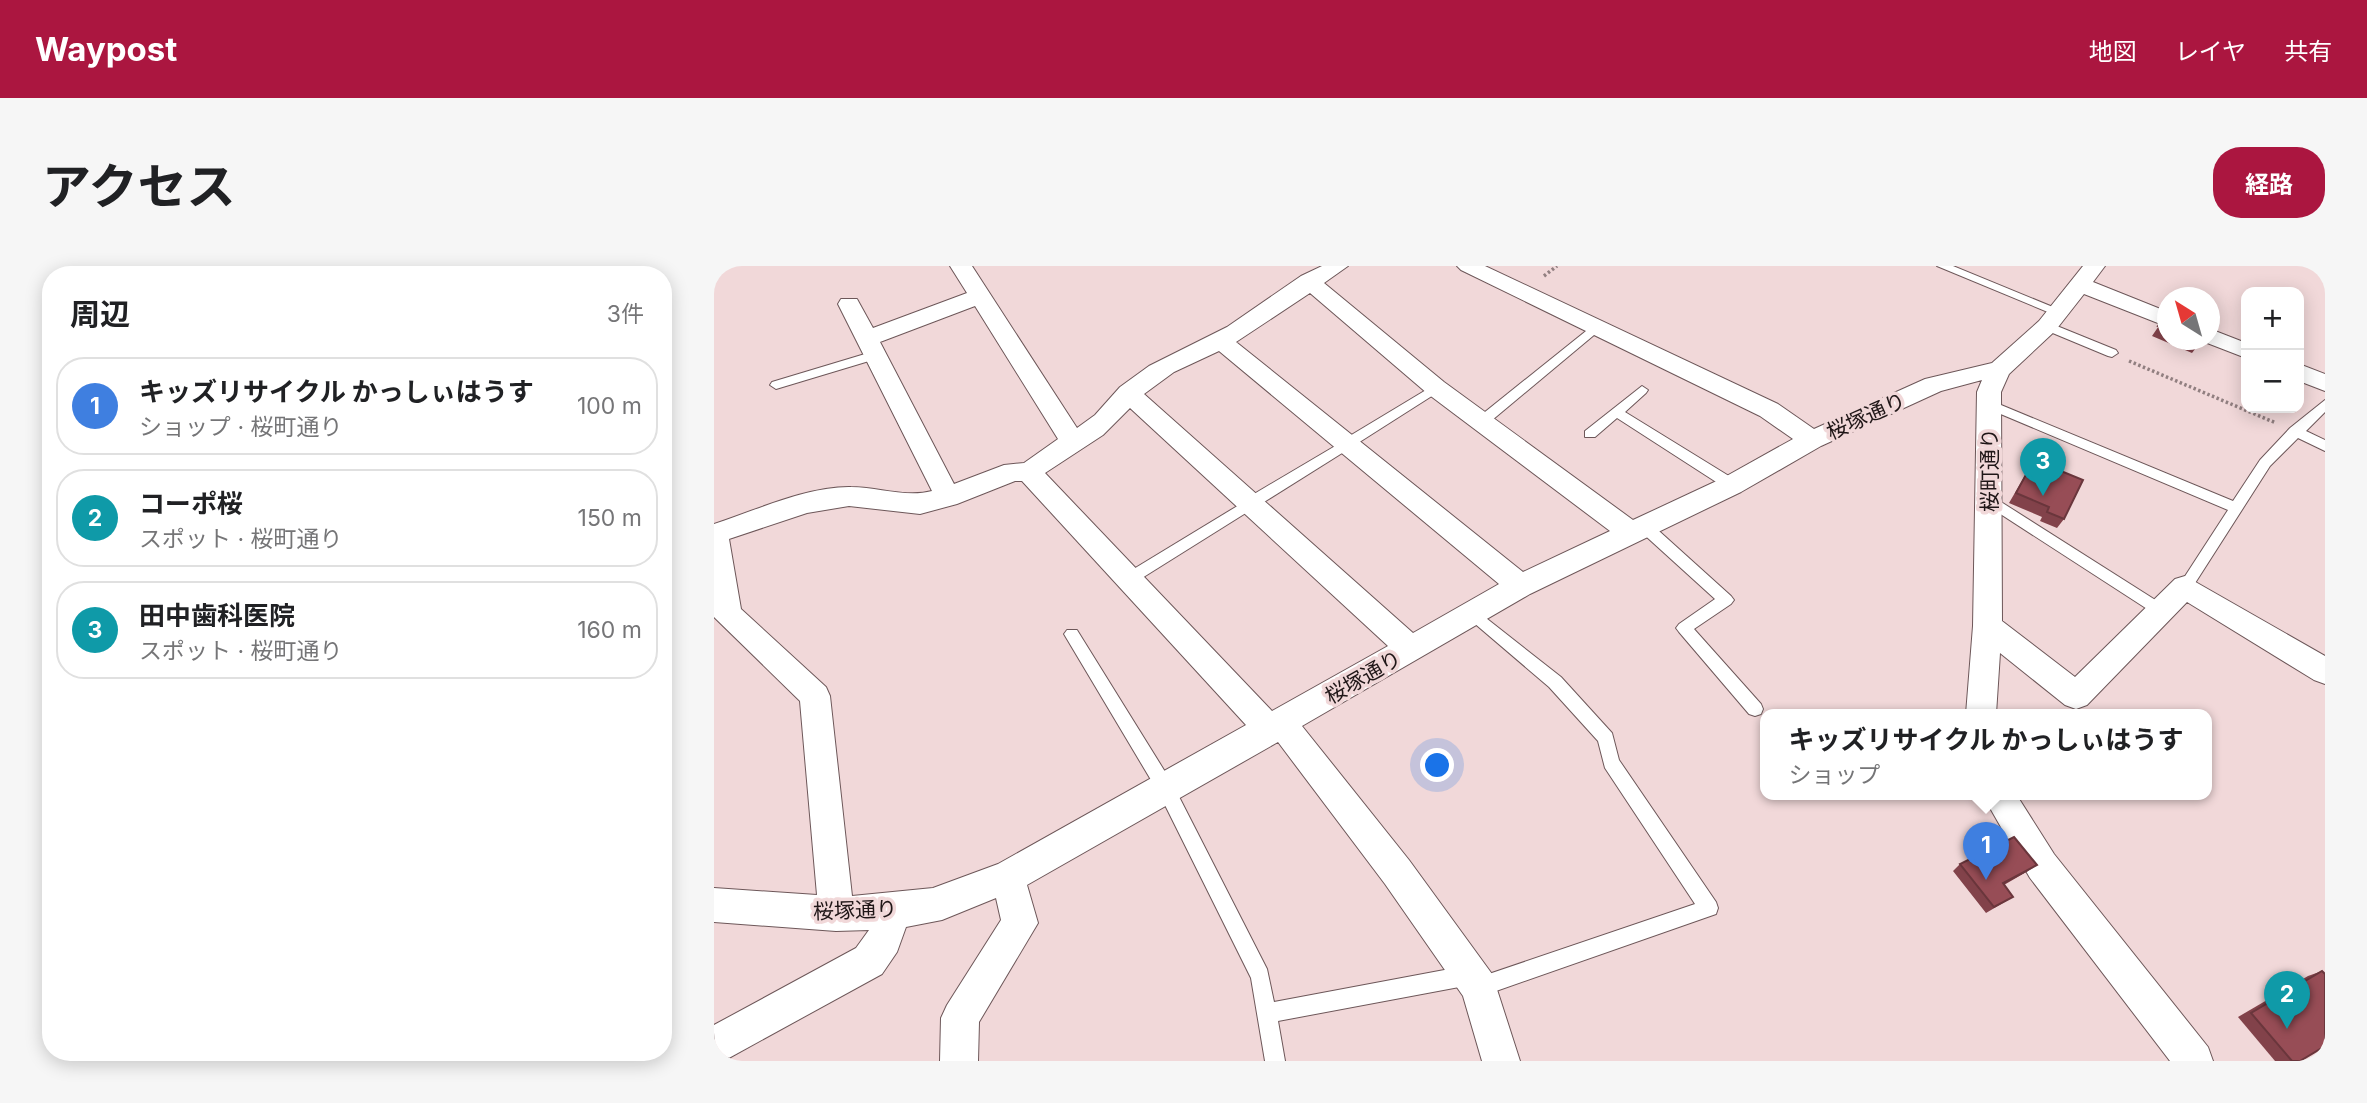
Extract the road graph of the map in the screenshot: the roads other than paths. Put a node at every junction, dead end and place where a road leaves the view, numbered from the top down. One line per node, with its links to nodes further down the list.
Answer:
1 (961, 266): 8 (street)
2 (1337, 266): 6 (street)
3 (1468, 266): 12 (street)
4 (1943, 266): 11 (lane)
5 (2094, 266): 7 (street)
6 (1309, 281): 13 (street); 22 (street)
7 (2081, 285): 10 (street); 11 (street)
8 (978, 297): 15 (street); 32 (street)
9 (849, 304): 15 (street)
10 (2157, 316)
11 (2056, 319): 17 (lane); 18 (street)
12 (1596, 327): 28 (lane); 31 (street)
13 (1221, 341): 24 (street); 33 (street)
14 (2220, 341): 16 (street)
15 (872, 346): 21 (lane); 37 (street)
16 (2243, 350)
17 (2112, 354)
18 (1999, 370): 25 (street, 桜町通り); 31 (street, 桜塚通り)
19 (2304, 374): 20 (street)
20 (2325, 383)
21 (776, 385)
22 (1433, 390): 28 (street); 33 (lane)
23 (1642, 390): 27 (lane)
24 (1128, 393): 32 (street); 39 (street)
25 (1989, 404): 38 (street, 桜町通り); 40 (lane)
26 (2325, 404): 29 (lane)
27 (1616, 412): 30 (lane); 36 (lane)
28 (1480, 423): 41 (street)
29 (2295, 431): 34 (lane); 40 (lane)
30 (1590, 434)
31 (1812, 440): 36 (street, 桜塚通り)
32 (1072, 441): 35 (street)
33 (1347, 443): 39 (lane); 44 (street)
34 (2325, 446)
35 (1029, 472): 37 (street); 43 (street)
36 (1732, 485): 41 (street, 桜塚通り)
37 (948, 497): 42 (street)
38 (1990, 500): 46 (lane); 48 (street, 桜町通り)
39 (1251, 503): 43 (lane); 50 (street)
40 (2235, 507): 45 (lane)
41 (1638, 529): 44 (street, 桜塚通り); 52 (lane)
42 (715, 534): 60 (street)
43 (1133, 576): 54 (street)
44 (1520, 586): 47 (street, 桜塚通り)
45 (2185, 587): 46 (street); 51 (street)
46 (2163, 612): 48 (street)
47 (1472, 613): 50 (street, 桜塚通り); 61 (lane)
48 (1987, 626): 53 (street, 桜町通り)
49 (1072, 634): 55 (lane)
50 (1410, 649): 54 (street, 桜塚通り)
51 (2325, 671)
52 (1755, 709)
53 (1981, 709)
54 (1275, 728): 55 (street, 桜塚通り); 61 (street)
55 (1166, 789): 57 (street, 桜塚通り); 62 (lane)
56 (2002, 800): 67 (street)
57 (1008, 877): 59 (street, 桜塚通り); 64 (street)
58 (714, 905): 60 (street, 桜塚通り)
59 (895, 911): 60 (street, 桜塚通り); 63 (street)
60 (836, 914)
61 (1475, 981): 62 (lane); 66 (street)
62 (1268, 1013): 65 (lane)
63 (714, 1046)
64 (959, 1061)
65 (1275, 1061)
66 (1501, 1061)
67 (2194, 1061)

